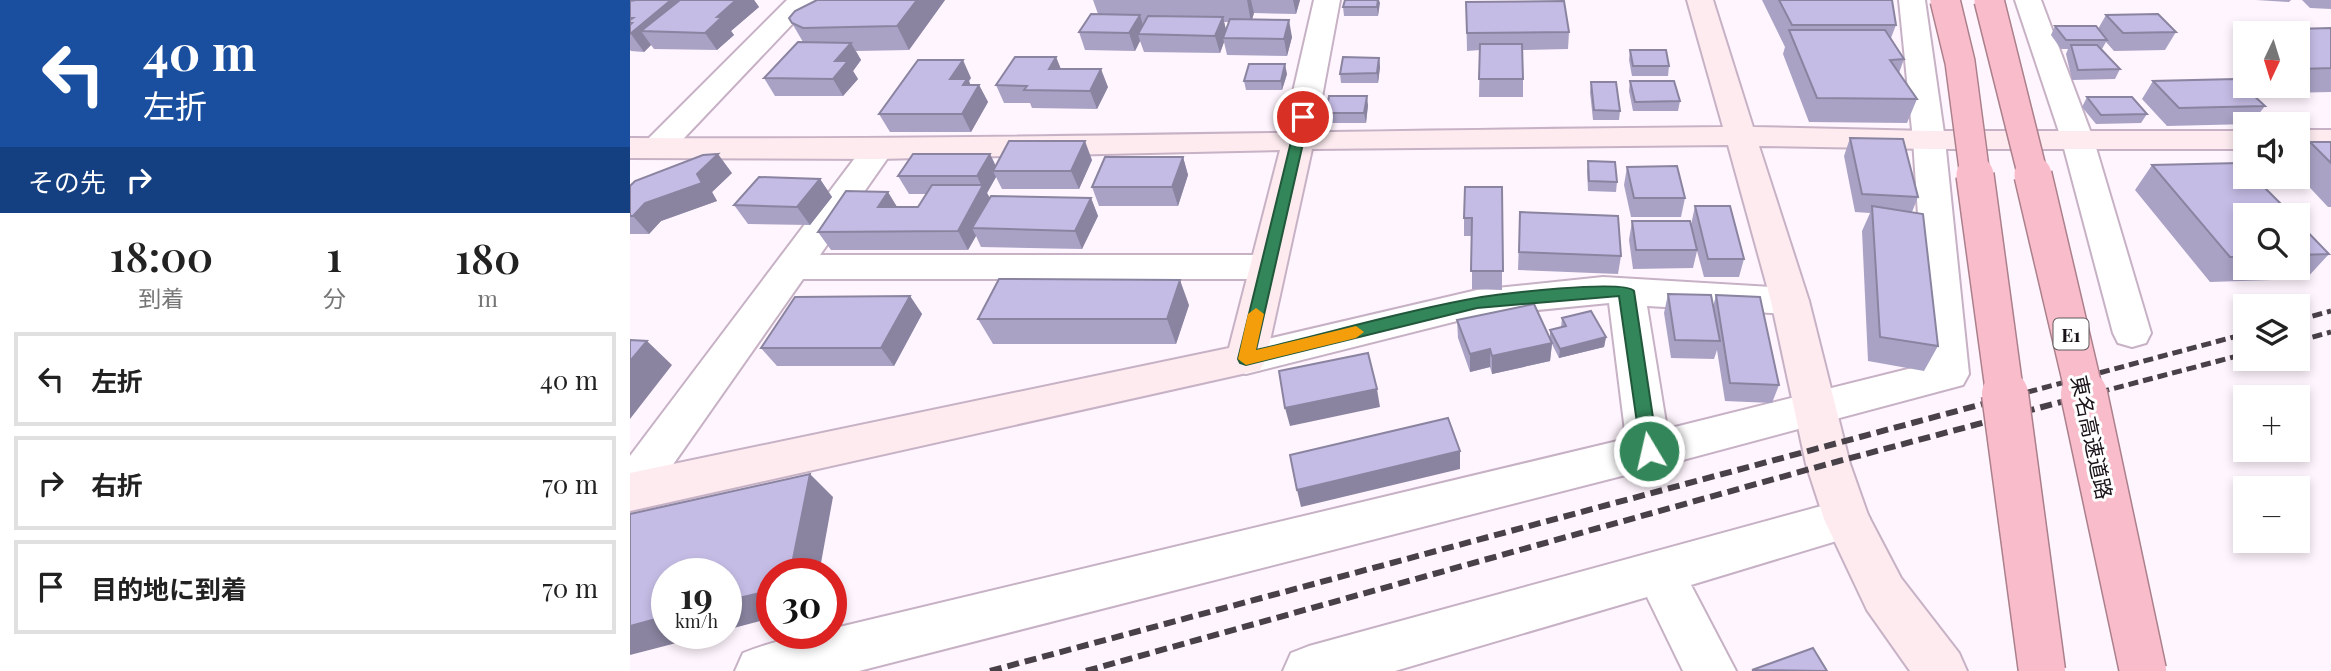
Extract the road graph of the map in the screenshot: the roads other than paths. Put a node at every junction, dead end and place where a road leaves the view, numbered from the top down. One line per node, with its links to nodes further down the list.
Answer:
1 (802, 0): 15 (street)
2 (1327, 0): 11 (street)
3 (1700, 0): 8 (street)
4 (1912, 0): 12 (street)
5 (1945, 0): 33 (highway, bridge)
6 (1989, 0): 34 (highway, 東名高速道路 / E1, bridge)
7 (2028, 0): 14 (street)
8 (1742, 136): 11 (street); 12 (street); 21 (street)
9 (2310, 139): 10 (street)
10 (2331, 139)
11 (1298, 140): 16 (street); 19 (street)
12 (1929, 140): 14 (street); 24 (street)
13 (2233, 140): 14 (street)
14 (2078, 141): 22 (street)
15 (643, 148): 16 (street); 17 (street)
16 (878, 149): 18 (street)
17 (630, 176)
18 (793, 267): 19 (street); 26 (street)
19 (1267, 267): 23 (street)
20 (1626, 291): 21 (street); 23 (street); 25 (street)
21 (1790, 301): 24 (street)
22 (2132, 333)
23 (1246, 359): 26 (street)
24 (1815, 409): 25 (street); 27 (street)
25 (1649, 451): 29 (street)
26 (630, 491)
27 (1847, 519): 28 (street); 32 (street)
28 (1659, 573): 30 (street); 31 (street)
29 (761, 671)
30 (1309, 671)
31 (1710, 671)
32 (1941, 671)
33 (2042, 671)
34 (2143, 671)

